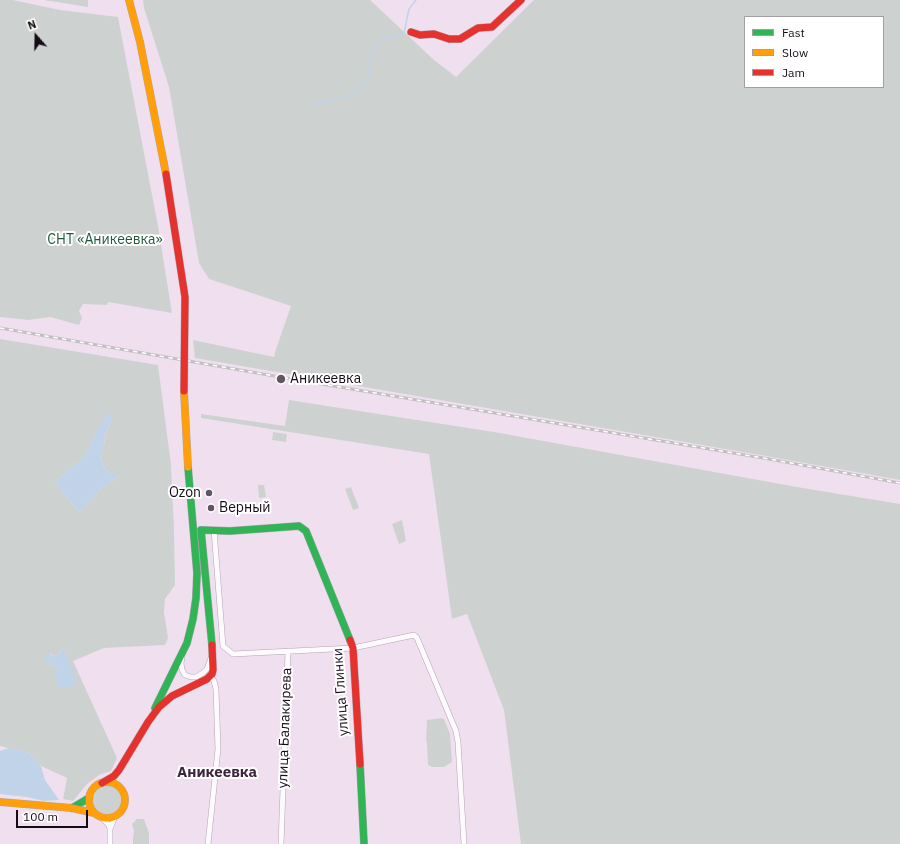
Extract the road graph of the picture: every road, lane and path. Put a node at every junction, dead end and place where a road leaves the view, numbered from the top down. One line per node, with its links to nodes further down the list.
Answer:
1 (129, 0): 8 (street, bridge)
2 (521, 0): 3 (street)
3 (411, 32)
4 (214, 530): 5 (street, улица Глинки); 6 (street); 7 (street, улица Балакирева)
5 (353, 648): 7 (street); 23 (street, улица Глинки); 24 (street)
6 (212, 649): 8 (street); 9 (street)
7 (288, 652): 22 (street, улица Балакирева)
8 (182, 654): 10 (street)
9 (210, 676): 10 (street); 21 (street)
10 (148, 722): 11 (street)
11 (119, 770): 12 (street); 13 (street)
12 (102, 783): 13 (street); 14 (street)
13 (122, 791): 18 (street)
14 (89, 798): 16 (street); 17 (street)
15 (0, 802): 16 (street)
16 (72, 808): 17 (street)
17 (98, 815): 18 (street); 19 (street)
18 (115, 816): 19 (street)
19 (110, 829): 20 (street)
20 (110, 844)
21 (208, 844)
22 (281, 844)
23 (364, 844)
24 (464, 844)

